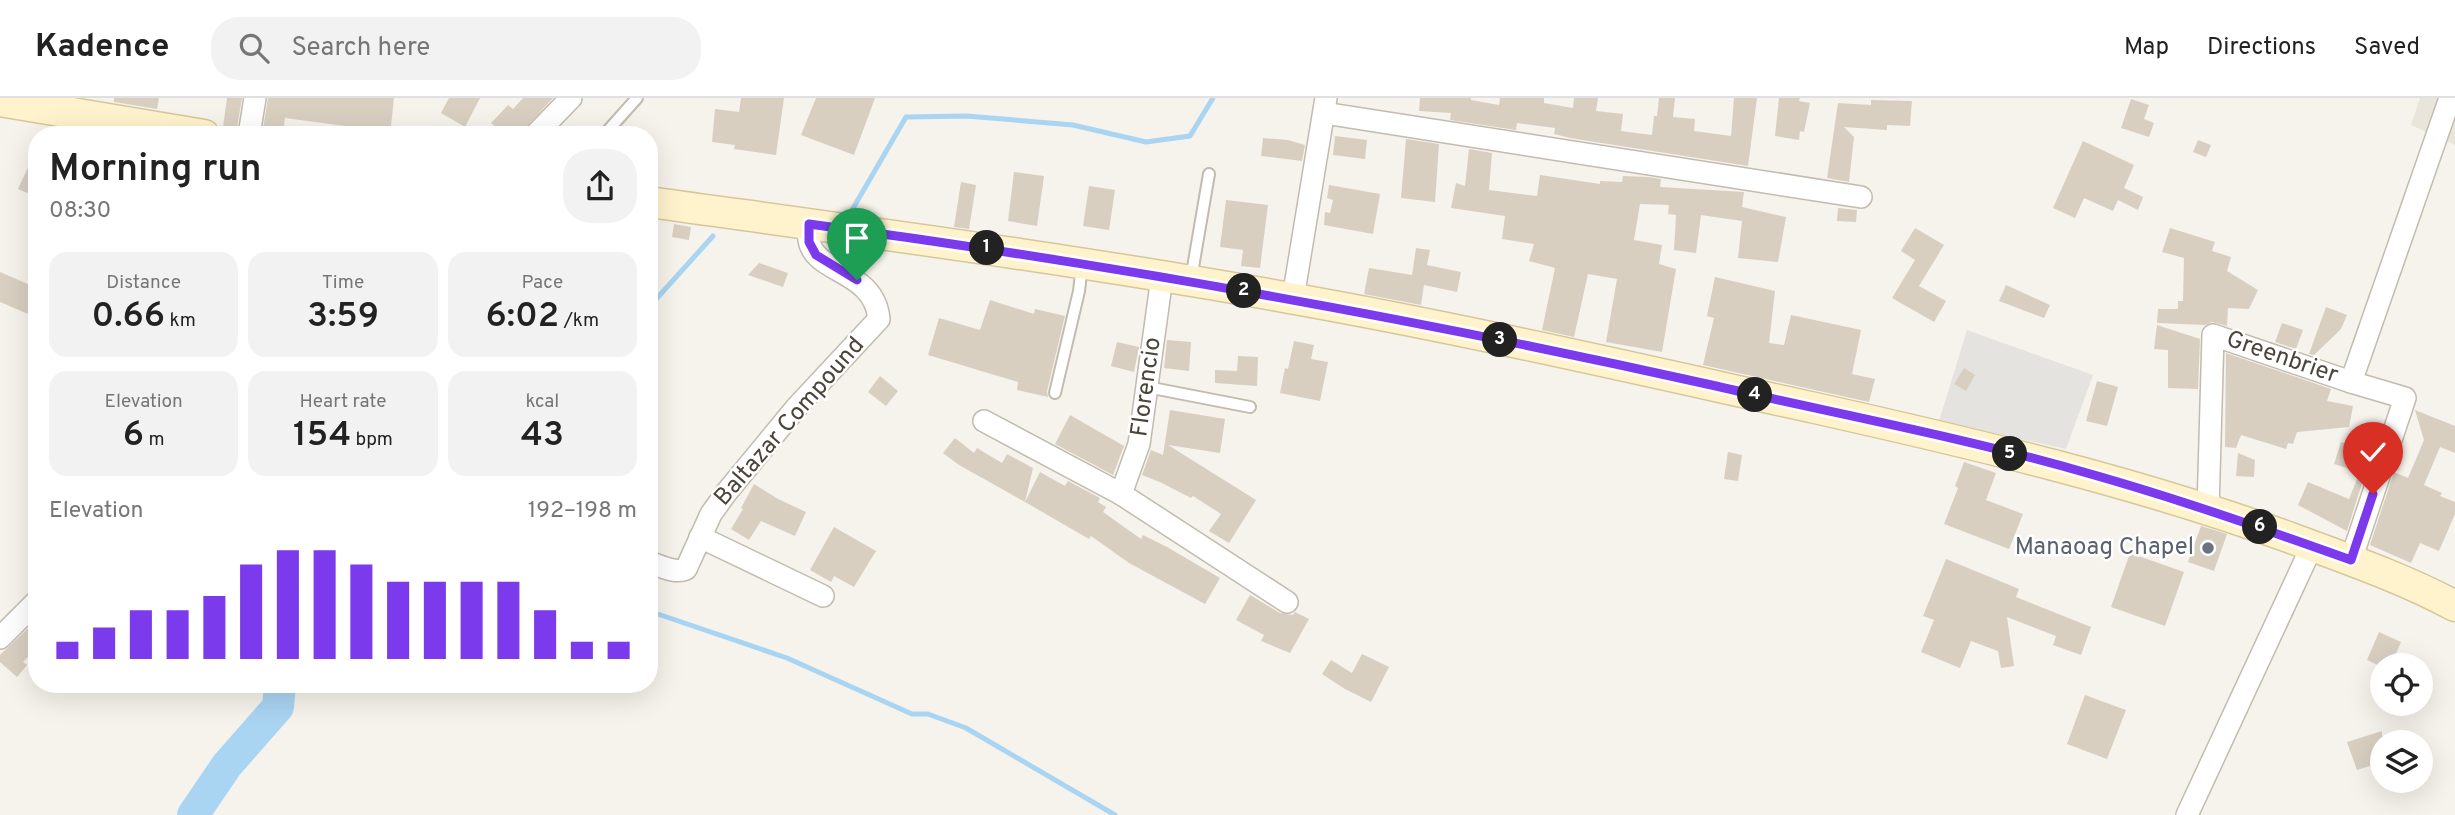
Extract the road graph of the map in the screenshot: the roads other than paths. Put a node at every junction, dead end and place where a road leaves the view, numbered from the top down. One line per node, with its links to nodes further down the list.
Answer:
1 (255, 98): 8 (street)
2 (571, 98): 9 (street)
3 (637, 98): 10 (lane)
4 (0, 101): 7 (street)
5 (2452, 101): 19 (street, Greenbrier)
6 (1325, 106): 12 (street); 18 (street)
7 (129, 126)
8 (251, 126)
9 (544, 126)
10 (612, 126)
11 (1209, 174): 17 (lane)
12 (1861, 197)
13 (658, 207): 14 (street)
14 (809, 224): 15 (street); 26 (street, Baltazar Compound)
15 (1082, 263): 16 (street); 21 (lane)
16 (1162, 277): 17 (street); 20 (street, Florencio)
17 (1191, 282): 18 (street)
18 (1293, 298): 25 (street)
19 (2351, 382): 25 (street, Greenbrier); 28 (street)
20 (1147, 387): 22 (lane); 24 (street, Florencio)
21 (1055, 393)
22 (1250, 407)
23 (984, 421): 24 (street)
24 (1121, 494): 31 (street)
25 (2208, 509): 27 (street)
26 (701, 537): 29 (street, Baltazar Compound); 30 (street)
27 (2312, 546): 28 (street); 35 (street)
28 (2351, 560): 32 (street)
29 (658, 565)
30 (823, 596)
31 (1287, 602)
32 (2455, 606)
33 (28, 610): 34 (street)
34 (0, 638)
35 (2186, 815)

